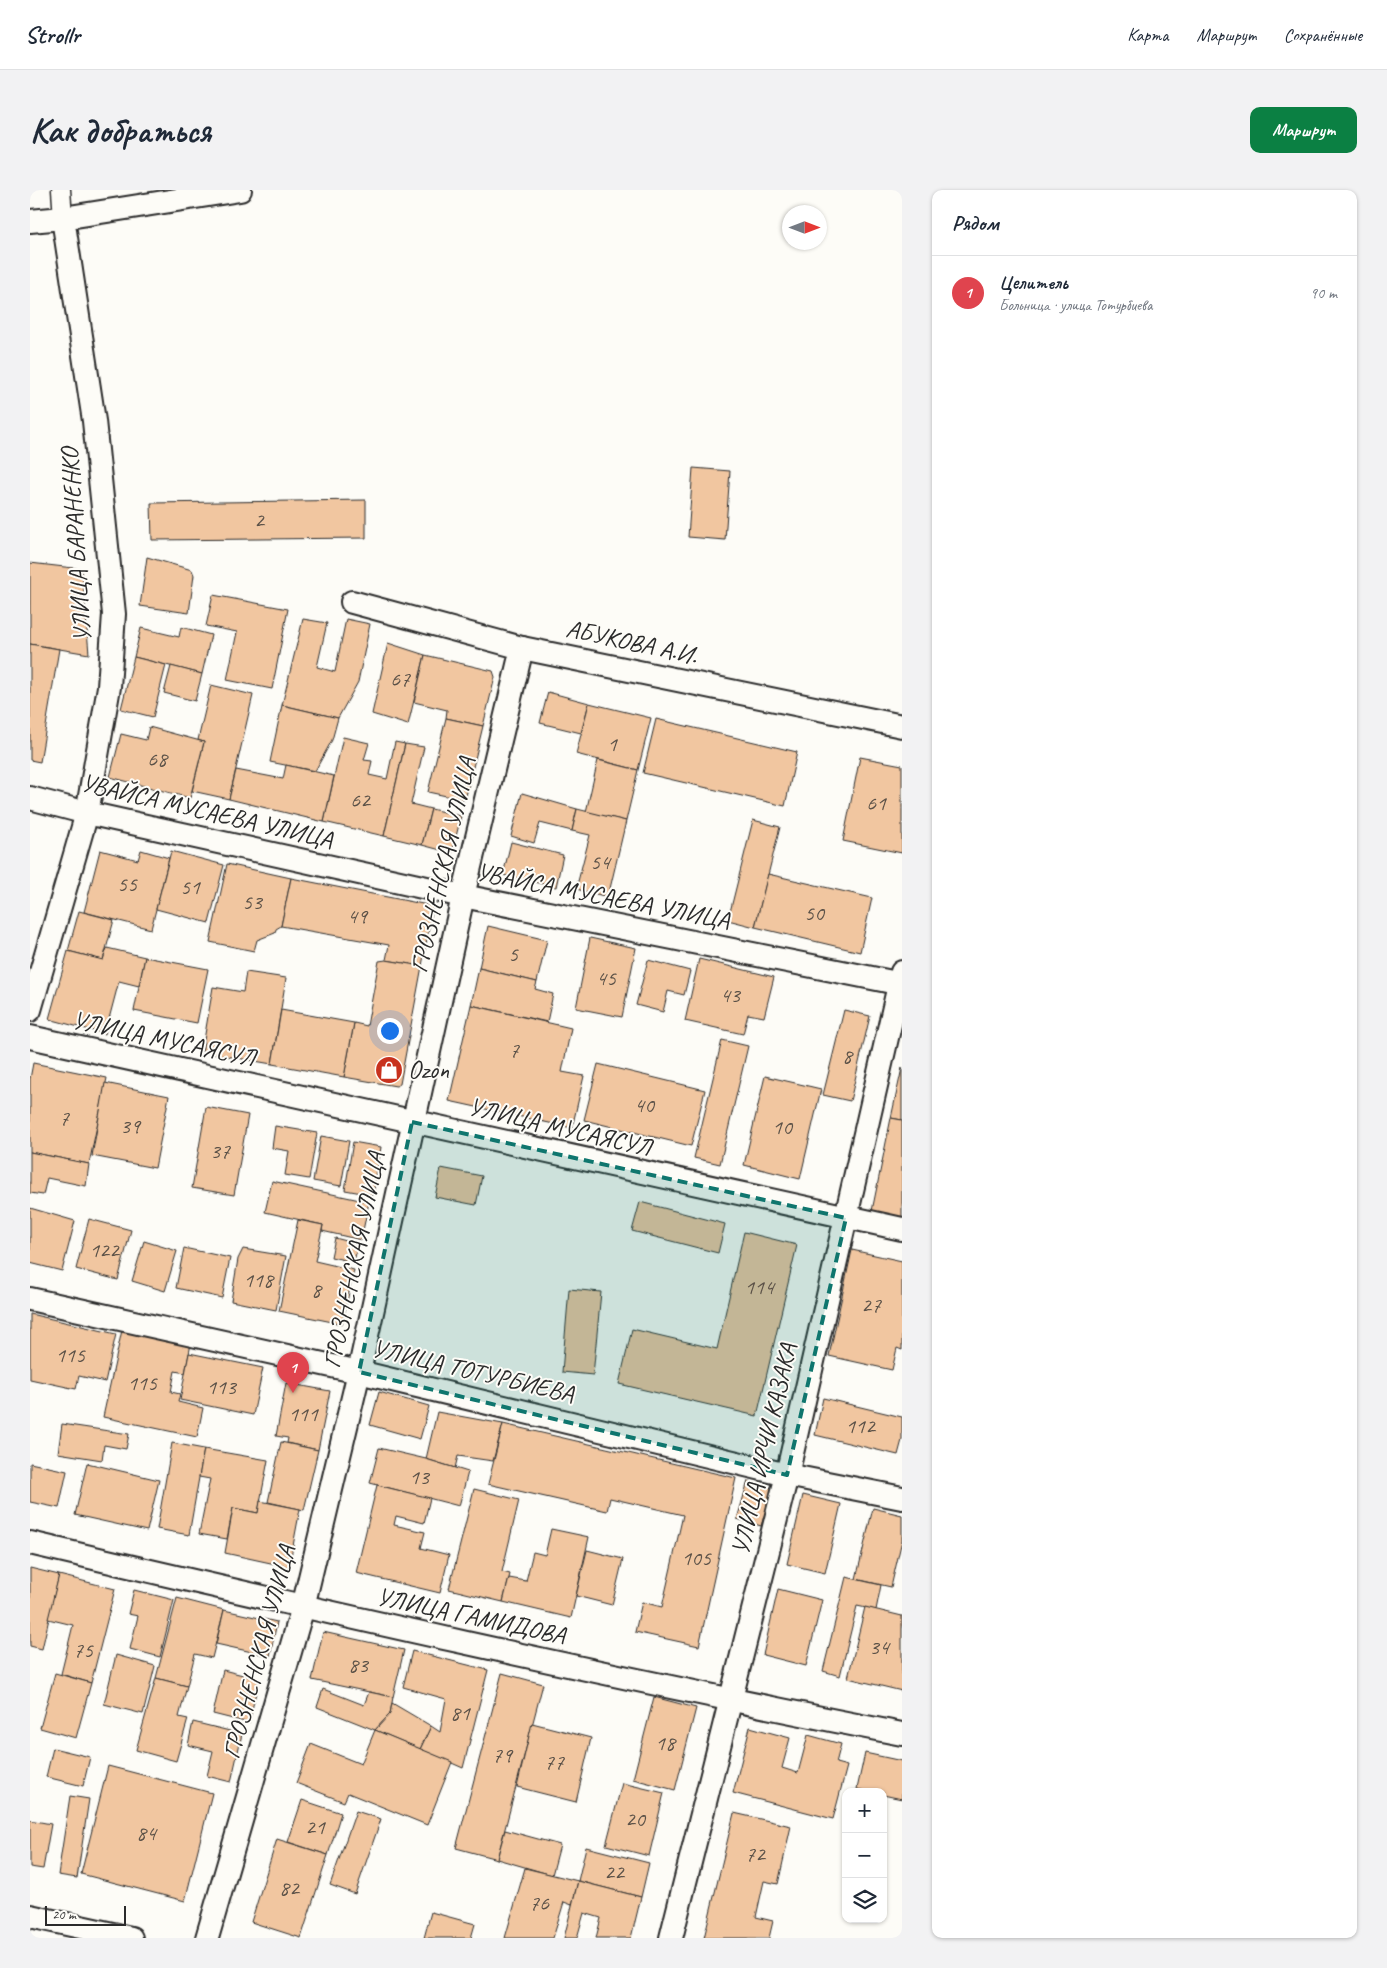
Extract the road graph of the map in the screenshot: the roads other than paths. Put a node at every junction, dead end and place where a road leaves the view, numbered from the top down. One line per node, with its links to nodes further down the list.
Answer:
1 (61, 190): 3 (street)
2 (240, 190): 3 (street)
3 (63, 218): 4 (street); 9 (street, УЛИЦА БАРАНЕНКО)
4 (30, 221)
5 (352, 602): 6 (street, АБУКОВА А.И.)
6 (522, 648): 7 (street, АБУКОВА А.И.); 10 (street, ГРОЗНЕНСКАЯ УЛИЦА)
7 (902, 726)
8 (30, 798): 9 (street, УВАЙСА МУСАЕВА УЛИЦА)
9 (87, 813): 10 (street, УВАЙСА МУСАЕВА УЛИЦА); 12 (street, УЛИЦА БАРАНЕНКО)
10 (463, 896): 11 (street, УВАЙСА МУСАЕВА УЛИЦА); 14 (street, ГРОЗНЕНСКАЯ УЛИЦА)
11 (901, 980): 15 (street, УЛИЦА ИРЧИ КАЗАКА)
12 (30, 1010)
13 (30, 1037): 14 (street, УЛИЦА МУСАЯСУЛ)
14 (412, 1122): 15 (street, УЛИЦА МУСАЯСУЛ); 18 (street, ГРОЗНЕНСКАЯ УЛИЦА)
15 (846, 1218): 16 (street, УЛИЦА МУСАЯСУЛ); 19 (street, УЛИЦА ИРЧИ КАЗАКА)
16 (902, 1230)
17 (30, 1299): 18 (street, УЛИЦА ТОТУРБИЕВА)
18 (359, 1372): 19 (street, УЛИЦА ТОТУРБИЕВА); 22 (street, ГРОЗНЕНСКАЯ УЛИЦА)
19 (787, 1475): 20 (street, УЛИЦА ТОТУРБИЕВА); 23 (street, УЛИЦА ИРЧИ КАЗАКА)
20 (902, 1498)
21 (30, 1543): 22 (street, УЛИЦА ГАМИДОВА)
22 (303, 1608): 23 (street, УЛИЦА ГАМИДОВА); 27 (street, ГРОЗНЕНСКАЯ УЛИЦА)
23 (732, 1700): 24 (street, УЛИЦА ГАМИДОВА); 28 (street, УЛИЦА ИРЧИ КАЗАКА)
24 (902, 1734)
25 (30, 1916): 26 (street)
26 (131, 1938)
27 (207, 1938)
28 (672, 1938)

